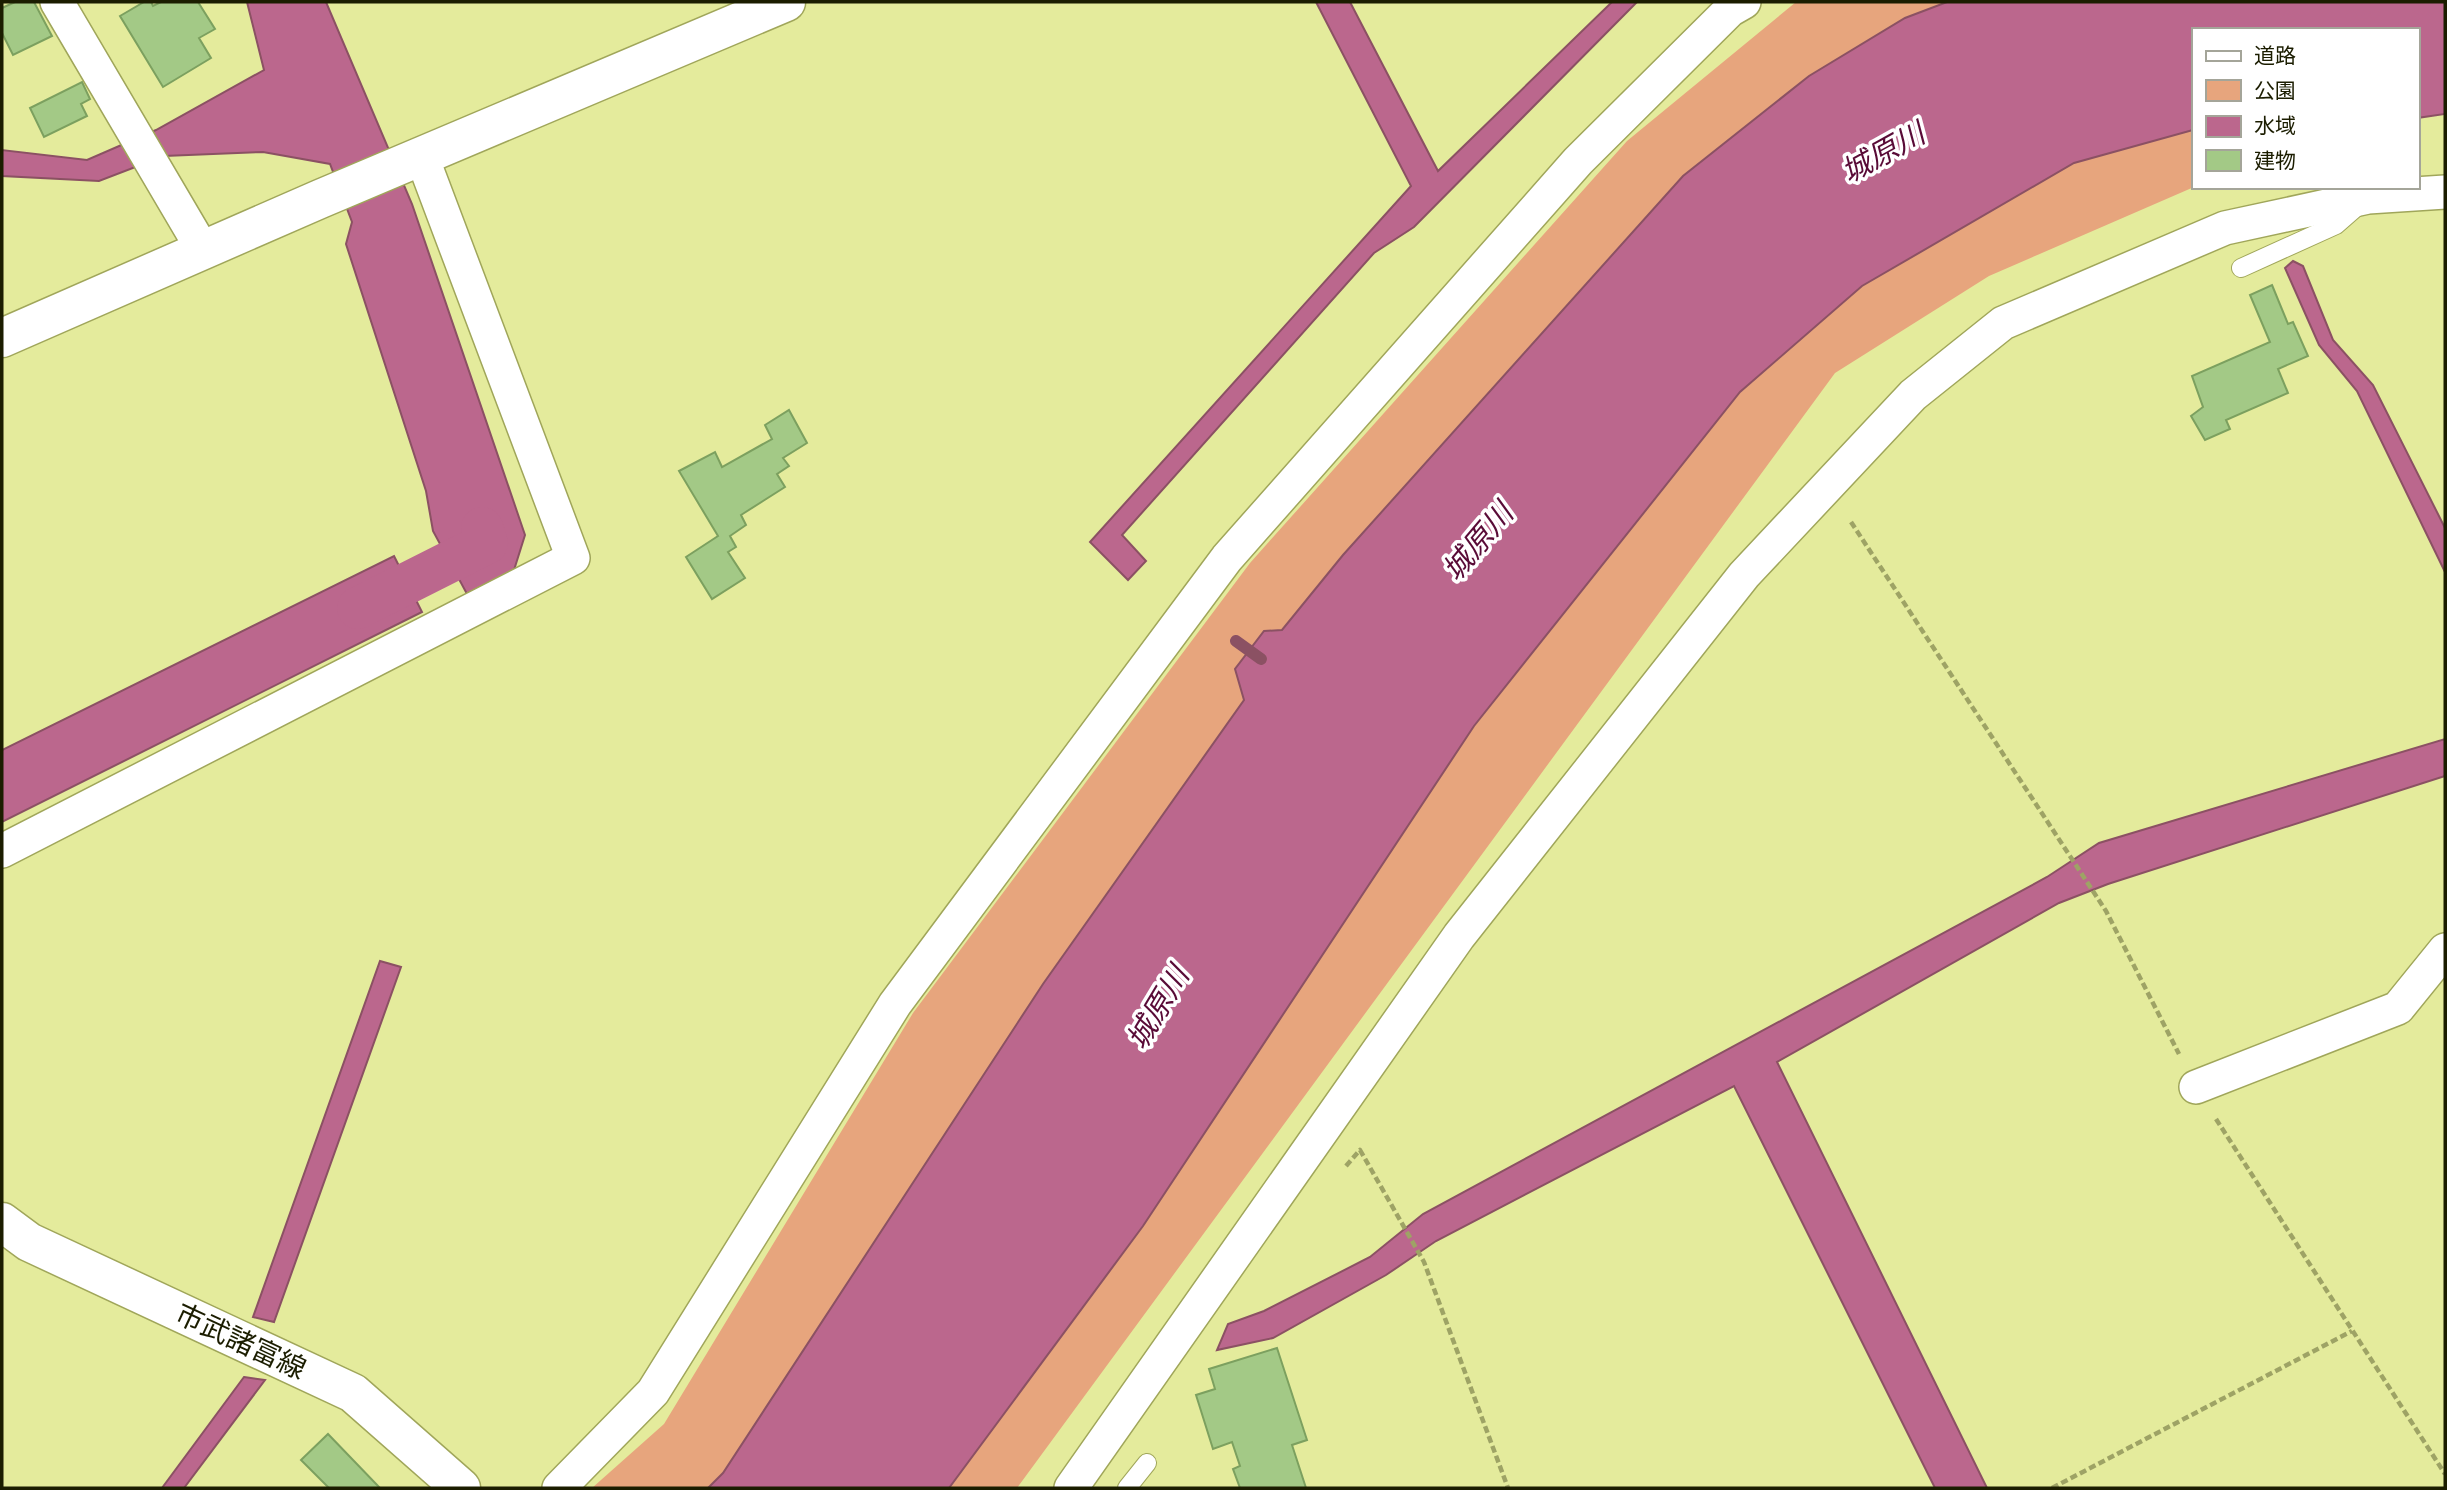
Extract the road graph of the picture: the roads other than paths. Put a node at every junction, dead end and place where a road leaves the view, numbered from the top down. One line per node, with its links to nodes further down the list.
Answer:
1 (57, 2): 7 (street)
2 (786, 2): 4 (street)
3 (1744, 2): 16 (street)
4 (413, 161): 7 (street); 10 (street)
5 (2445, 192): 6 (street)
6 (2368, 197): 8 (lane); 17 (street)
7 (203, 250): 9 (street)
8 (2241, 268)
9 (2, 338)
10 (2, 851)
11 (2445, 950): 12 (street)
12 (2196, 1087)
13 (2, 1222): 15 (street, 市武諸富線)
14 (1147, 1463): 18 (lane)
15 (461, 1488)
16 (559, 1488)
17 (1071, 1488)
18 (1127, 1488)

